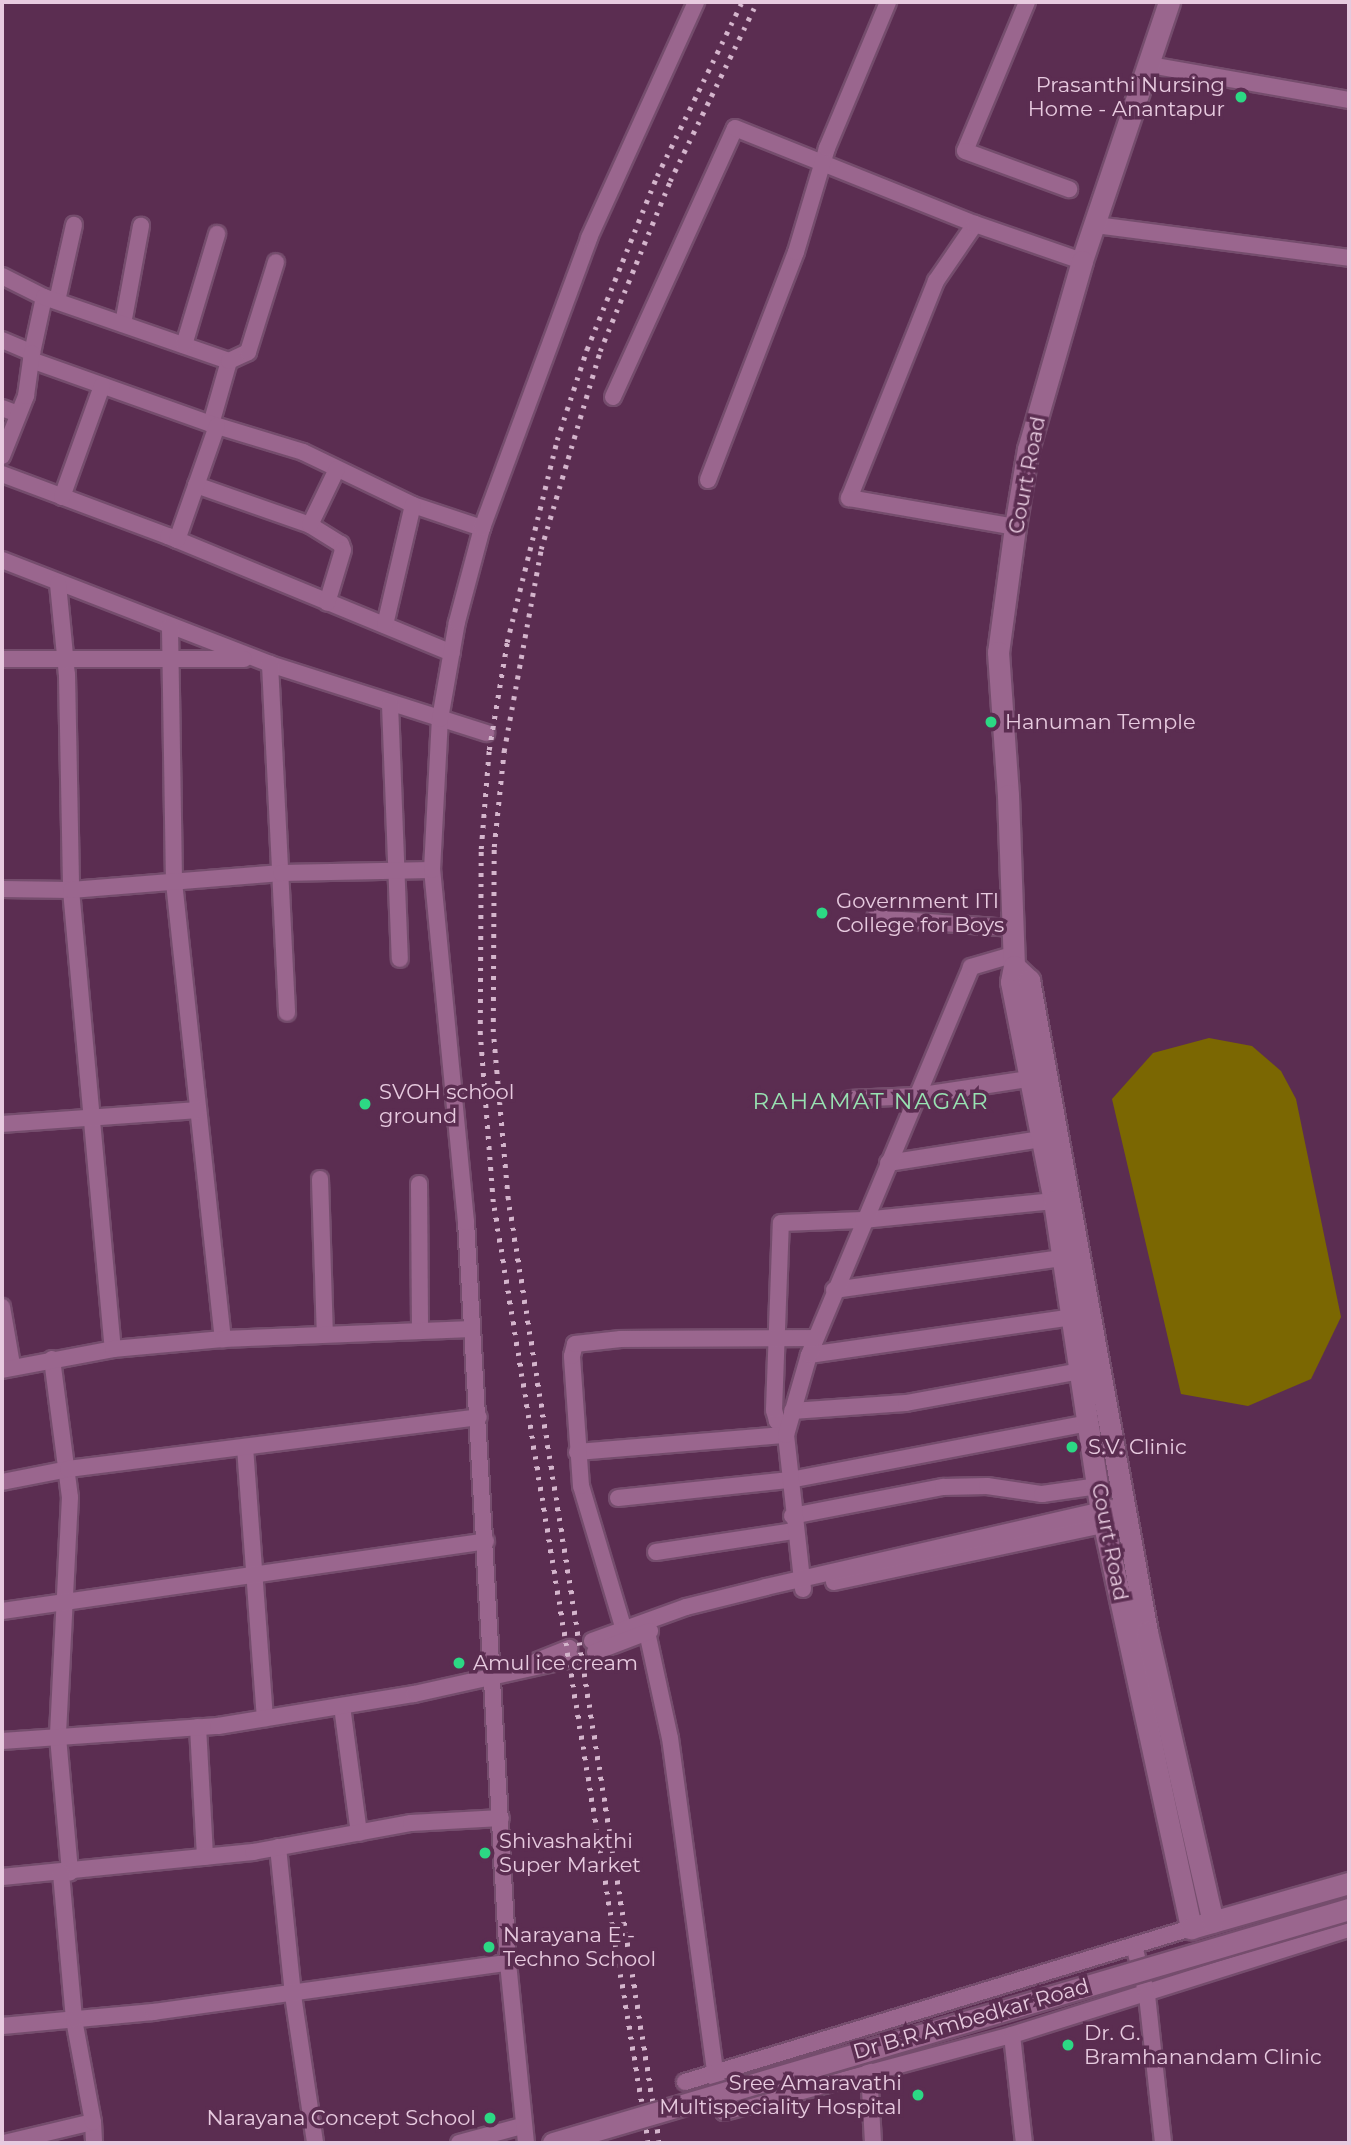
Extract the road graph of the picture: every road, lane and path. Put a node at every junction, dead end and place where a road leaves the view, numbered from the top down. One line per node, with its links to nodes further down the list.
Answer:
1 (696, 2): 38 (street)
2 (888, 2): 7 (street)
3 (1027, 2): 8 (street)
4 (1170, 2): 5 (street, Court Road)
5 (1150, 65): 6 (street); 11 (street, Court Road)
6 (1349, 100)
7 (825, 162): 9 (street); 25 (street); 32 (street)
8 (1069, 189)
9 (975, 224): 15 (street); 37 (street)
10 (74, 225): 18 (street)
11 (1096, 225): 14 (street); 15 (street, Court Road)
12 (141, 226): 19 (street)
13 (217, 234): 21 (street)
14 (1349, 258)
15 (1082, 261): 37 (street, Court Road)
16 (276, 262): 23 (street)
17 (2, 276): 18 (street)
18 (50, 299): 19 (street); 22 (street)
19 (123, 324): 21 (street)
20 (2, 340): 22 (street)
21 (184, 345): 23 (street)
22 (31, 356): 24 (street); 27 (street)
23 (229, 361): 28 (street)
24 (102, 386): 28 (street); 34 (street)
25 (613, 397)
26 (2, 408): 27 (street)
27 (18, 414): 29 (street)
28 (214, 425): 30 (street); 33 (street)
29 (2, 456)
30 (338, 469): 35 (street); 36 (street)
31 (2, 474): 34 (street)
32 (708, 480)
33 (196, 485): 36 (street); 39 (street)
34 (62, 497): 39 (street)
35 (413, 505): 38 (street); 43 (street)
36 (310, 525): 42 (street)
37 (1015, 527): 60 (street, Court Road)
38 (482, 528): 45 (street)
39 (177, 540): 42 (street)
40 (2, 560): 41 (street)
41 (58, 584): 44 (street); 46 (street)
42 (327, 603): 43 (street)
43 (385, 625): 45 (street)
44 (170, 627): 48 (street); 49 (street)
45 (452, 653): 51 (street)
46 (65, 657): 47 (street); 48 (street); 58 (street)
47 (2, 659)
48 (170, 659): 49 (street); 56 (street)
49 (263, 662): 50 (street); 55 (street)
50 (390, 704): 51 (street); 54 (street)
51 (440, 719): 52 (street); 53 (street)
52 (486, 733)
53 (432, 870): 54 (street); 80 (street)
54 (397, 871): 55 (street); 61 (street)
55 (281, 873): 56 (street); 63 (street)
56 (174, 882): 58 (street); 67 (street)
57 (2, 889): 58 (street)
58 (71, 890): 68 (street)
59 (875, 918): 60 (street)
60 (1012, 928): 62 (street, Court Road)
61 (400, 959)
62 (1013, 961): 64 (street, Court Road); 65 (street); 101 (street, Court Road)
63 (287, 1013)
64 (1029, 1079): 65 (street); 70 (street, Court Road)
65 (916, 1096): 66 (street); 71 (street)
66 (850, 1099)
67 (198, 1110): 68 (street); 84 (street)
68 (90, 1119): 69 (street); 86 (street)
69 (2, 1124)
70 (1041, 1139): 71 (street); 74 (street, Court Road)
71 (888, 1163): 75 (street)
72 (320, 1179): 82 (street)
73 (419, 1184): 81 (street)
74 (1054, 1201): 75 (street); 76 (street, Court Road)
75 (863, 1220): 77 (street); 85 (street)
76 (1062, 1258): 77 (street); 79 (street, Court Road)
77 (834, 1290): 83 (street)
78 (2, 1307): 89 (street)
79 (1072, 1317): 87 (street); 90 (street, Court Road)
80 (472, 1328): 81 (street); 91 (street)
81 (420, 1330): 82 (street)
82 (325, 1334): 84 (street)
83 (815, 1338): 85 (street); 87 (street)
84 (222, 1339): 86 (street)
85 (776, 1339): 93 (street); 95 (street)
86 (113, 1349): 88 (street)
87 (809, 1355): 93 (street)
88 (52, 1359): 89 (street); 96 (street)
89 (7, 1368)
90 (1081, 1371): 92 (street, Court Road); 93 (street)
91 (479, 1418): 94 (street); 104 (street)
92 (1088, 1423): 97 (street); 99 (street, Court Road)
93 (788, 1424): 95 (street); 97 (street)
94 (245, 1447): 96 (street); 106 (street)
95 (577, 1452): 110 (street)
96 (68, 1469): 98 (street); 108 (street)
97 (789, 1480): 100 (street); 103 (street)
98 (2, 1482)
99 (1098, 1486): 102 (street, Court Road); 103 (street)
100 (618, 1498)
101 (1125, 1513): 102 (street); 127 (street, Court Road)
102 (1103, 1517): 107 (street); 128 (street, Court Road)
103 (793, 1524): 105 (street); 107 (street)
104 (486, 1541): 106 (street); 113 (street)
105 (656, 1552)
106 (256, 1572): 108 (street); 115 (street)
107 (802, 1584): 110 (street); 111 (street)
108 (66, 1601): 109 (street); 117 (street)
109 (2, 1611)
110 (624, 1630): 111 (street)
111 (647, 1632): 138 (street)
112 (570, 1653): 113 (street)
113 (493, 1676): 114 (street); 119 (street)
114 (342, 1706): 115 (street); 120 (street)
115 (265, 1718): 116 (street)
116 (198, 1727): 117 (street); 122 (street)
117 (58, 1737): 118 (street); 123 (street)
118 (2, 1741)
119 (501, 1818): 120 (street); 131 (street)
120 (359, 1833): 121 (street)
121 (278, 1847): 122 (street); 132 (street)
122 (205, 1857): 123 (street)
123 (66, 1872): 124 (street); 134 (street)
124 (2, 1877)
125 (1349, 1883): 127 (street)
126 (1349, 1909): 147 (street, Dr B.R Ambedkar Road, bridge)
127 (1213, 1922): 128 (street)
128 (1191, 1928): 130 (street)
129 (1349, 1929): 133 (street)
130 (1133, 1946): 133 (street); 138 (street)
131 (508, 1963): 132 (street); 141 (street)
132 (292, 1994): 134 (street); 144 (street)
133 (1147, 1995): 136 (street); 150 (street)
134 (74, 2020): 135 (street); 140 (street)
135 (2, 2026)
136 (1012, 2035): 137 (street); 149 (street)
137 (869, 2071): 138 (street); 148 (street)
138 (715, 2073): 139 (street)
139 (685, 2082)
140 (93, 2122): 142 (street); 143 (street)
141 (522, 2126): 145 (street); 146 (street)
142 (4, 2143)
143 (94, 2143)
144 (315, 2143)
145 (459, 2143)
146 (526, 2143)
147 (553, 2143)
148 (873, 2143)
149 (1024, 2143)
150 (1163, 2143)

